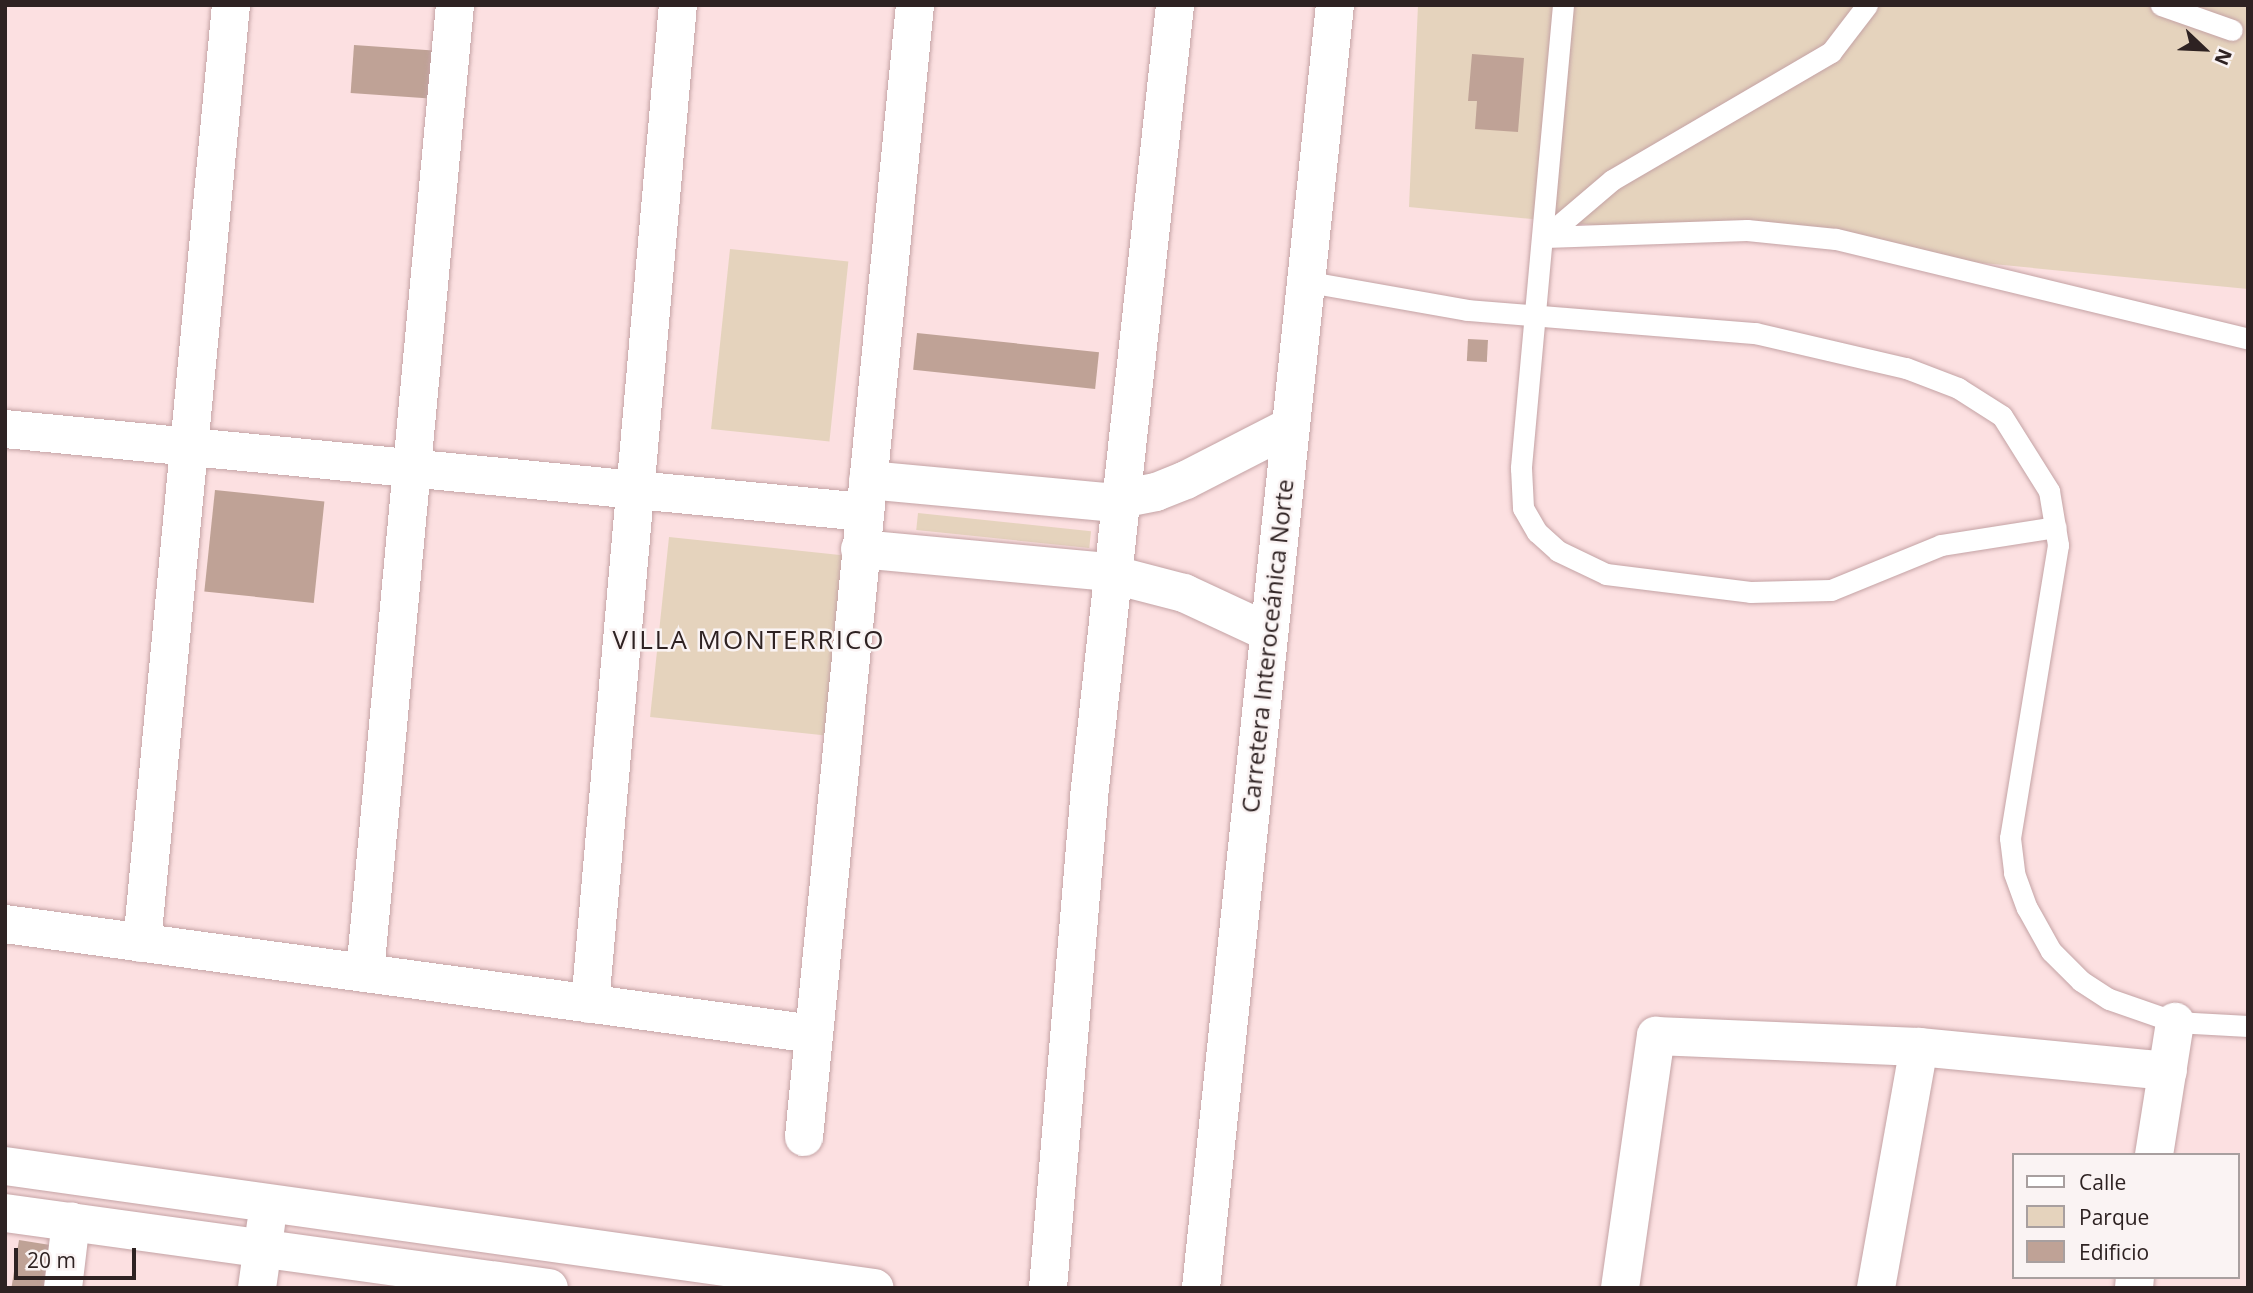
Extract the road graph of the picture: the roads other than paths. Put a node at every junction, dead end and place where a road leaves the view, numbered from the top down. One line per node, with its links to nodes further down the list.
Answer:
1 (230, 5): 17 (main road)
2 (455, 5): 18 (main road)
3 (678, 5): 19 (main road)
4 (915, 5): 21 (main road)
5 (1175, 5): 20 (main road)
6 (1335, 5): 12 (main road, Carretera Interoceánica Norte)
7 (1563, 5): 11 (lane)
8 (1867, 5): 11 (lane)
9 (2161, 5): 10 (lane)
10 (2232, 30)
11 (1545, 237): 13 (lane); 14 (lane)
12 (1309, 282): 13 (lane); 15 (main road, Carretera Interoceánica Norte)
13 (1534, 314): 22 (lane); 22 (lane)
14 (2248, 339)
15 (1289, 427): 20 (main road); 24 (main road, Carretera Interoceánica Norte)
16 (5, 429): 17 (main road)
17 (189, 447): 18 (main road); 26 (main road)
18 (411, 469): 19 (main road); 27 (main road)
19 (635, 490): 21 (main road); 28 (main road)
20 (1124, 499): 21 (main road); 23 (main road)
21 (864, 514): 23 (main road); 31 (main road)
22 (2056, 527): 29 (lane)
23 (1116, 574): 24 (main road); 46 (main road)
24 (1268, 632): 47 (main road, Carretera Interoceánica Norte)
25 (5, 924): 26 (main road)
26 (142, 943): 27 (main road)
27 (365, 973): 28 (main road)
28 (590, 1003): 31 (main road)
29 (2175, 1022): 30 (lane); 33 (main road)
30 (2248, 1026)
31 (813, 1034): 34 (main road)
32 (1919, 1048): 33 (main road); 48 (main road); 49 (main road)
33 (2168, 1071): 35 (main road)
34 (804, 1137)
35 (2154, 1153)
36 (5, 1166): 37 (main road)
37 (270, 1201): 40 (main road); 45 (main road)
38 (5, 1213): 39 (main road)
39 (71, 1221): 40 (main road); 42 (main road)
40 (262, 1247): 41 (main road); 43 (main road)
41 (456, 1281): 44 (main road)
42 (63, 1288)
43 (257, 1288)
44 (549, 1288)
45 (874, 1288)
46 (1048, 1288)
47 (1201, 1288)
48 (1620, 1288)
49 (1876, 1288)

